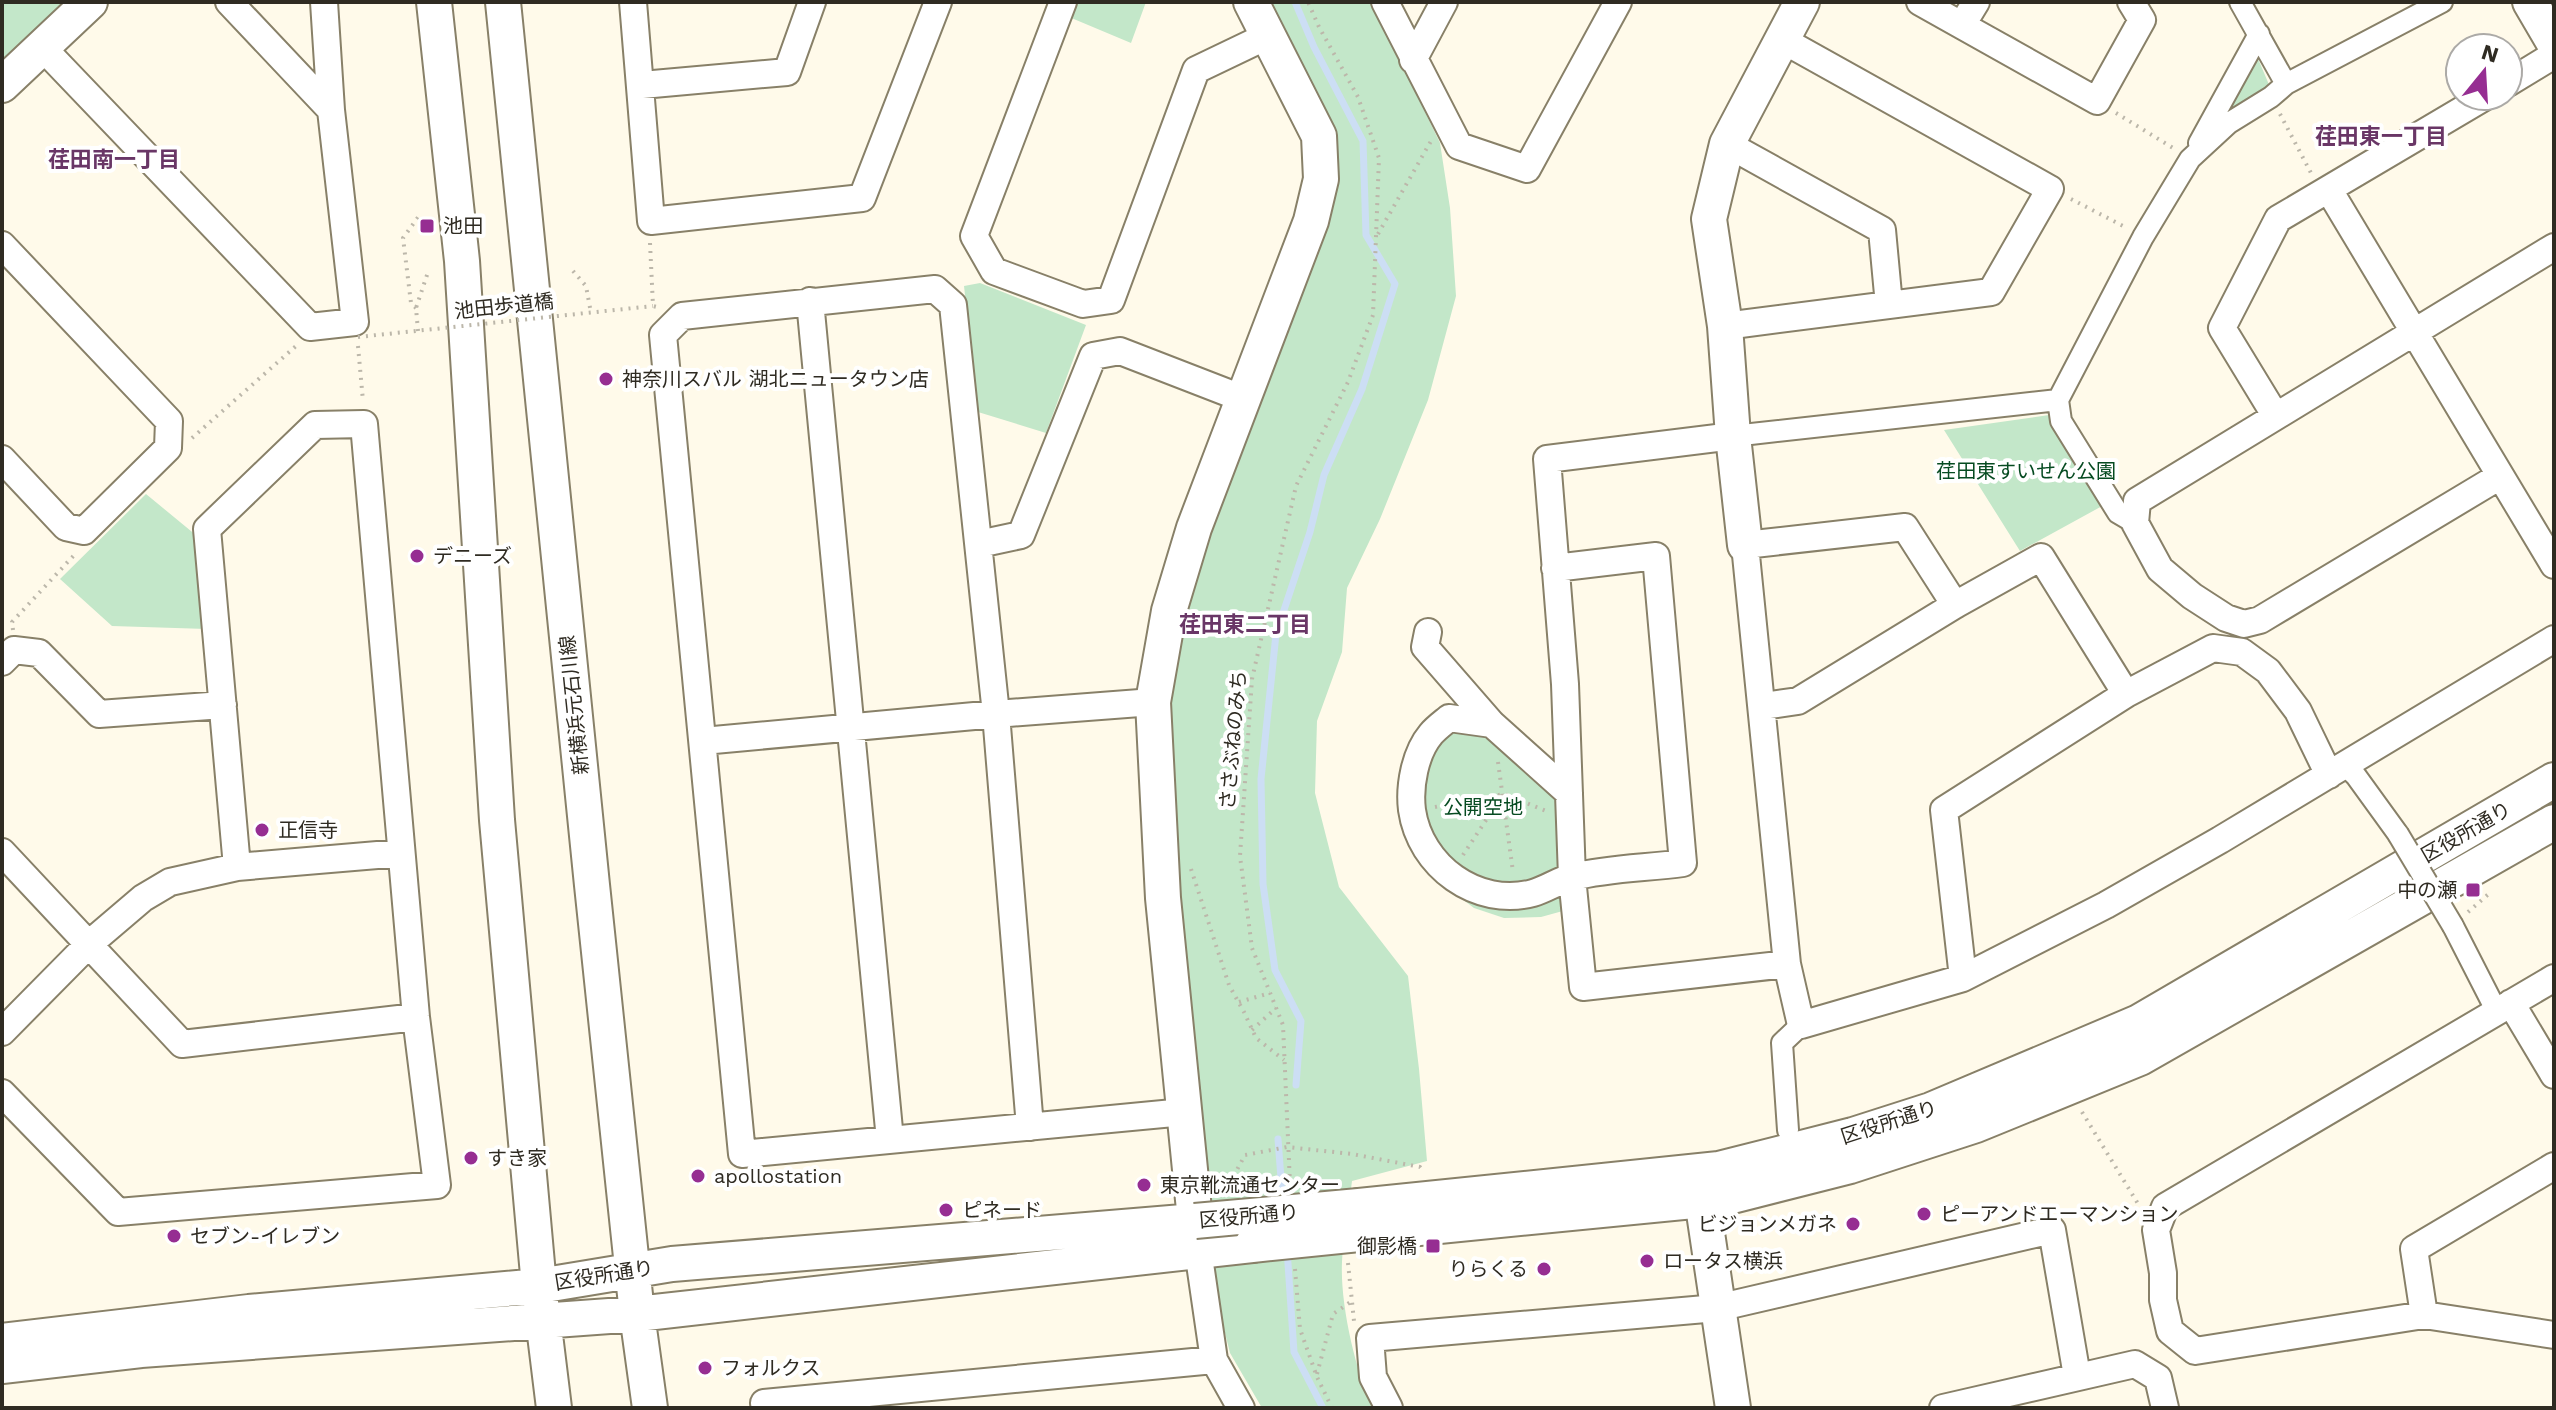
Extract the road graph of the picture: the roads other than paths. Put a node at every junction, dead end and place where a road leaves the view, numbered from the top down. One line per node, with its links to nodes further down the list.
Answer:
1 (90, 2): 26 (street)
2 (229, 2): 33 (street)
3 (324, 2): 33 (street)
4 (434, 2): 94 (street)
5 (503, 2): 93 (street, 新横浜元石川線)
6 (633, 2): 31 (street)
7 (812, 2): 31 (street)
8 (938, 2): 31 (street)
9 (1063, 2): 23 (street)
10 (1251, 2): 23 (street)
11 (1385, 2): 28 (street)
12 (1444, 2): 28 (street)
13 (1618, 2): 28 (street)
14 (1802, 2): 24 (street)
15 (1920, 2): 21 (street)
16 (1976, 2): 21 (street)
17 (2131, 2): 21 (street)
18 (2240, 2): 22 (street)
19 (2442, 2): 32 (street)
20 (2530, 2): 25 (street)
21 (1962, 25)
22 (2259, 34): 32 (street); 36 (street)
23 (1269, 35): 44 (street)
24 (1781, 39): 35 (street); 41 (street)
25 (2554, 43)
26 (42, 47): 30 (street); 33 (street)
27 (2554, 55): 29 (street)
28 (1413, 60)
29 (2524, 73)
30 (2, 85)
31 (642, 85)
32 (2278, 91): 36 (street)
33 (331, 110)
34 (2459, 112): 37 (street)
35 (1727, 144): 41 (street); 42 (street)
36 (2190, 159): 45 (street)
37 (2326, 192): 43 (street); 46 (street)
38 (2, 245): 48 (street)
39 (2554, 247): 43 (street)
40 (810, 301): 51 (street); 65 (street); 66 (street)
41 (1889, 305): 42 (street)
42 (1725, 326): 47 (street)
43 (2413, 332): 46 (street); 49 (street)
44 (1244, 399): 51 (street); 60 (street)
45 (2058, 400): 47 (street); 50 (street)
46 (2275, 415): 50 (street)
47 (1733, 436): 52 (street); 54 (street)
48 (2, 459)
49 (2500, 476): 50 (street); 53 (street)
50 (2135, 523)
51 (979, 544): 63 (street)
52 (1745, 545): 55 (street); 76 (street)
53 (2554, 565)
54 (1555, 568): 69 (street); 74 (street)
55 (1955, 605): 59 (street); 62 (street)
56 (1428, 632): 64 (street)
57 (2554, 639): 67 (street)
58 (8, 656): 61 (street)
59 (2126, 694): 67 (street); 77 (street)
60 (1153, 702): 63 (street); 85 (street)
61 (223, 705): 72 (street); 73 (street)
62 (1763, 706)
63 (996, 714): 65 (street); 86 (street)
64 (1492, 724): 69 (street); 74 (street)
65 (852, 728): 66 (street); 88 (street)
66 (703, 741): 88 (street)
67 (2337, 770): 77 (street); 79 (street, bridge)
68 (2554, 780): 90 (street, 区役所通り)
69 (1569, 793): 74 (street)
70 (2554, 822): 90 (street, 区役所通り)
71 (2, 852): 75 (street)
72 (401, 853): 73 (street); 80 (street)
73 (237, 867): 75 (street)
74 (1572, 877): 76 (street)
75 (89, 944): 80 (street); 82 (street)
76 (1787, 964): 81 (street)
77 (1963, 978): 81 (street)
78 (2554, 978): 79 (street)
79 (2504, 1008): 83 (street); 97 (street)
80 (416, 1017): 84 (street)
81 (1801, 1025): 87 (street)
82 (2, 1032)
83 (2554, 1075)
84 (2, 1093)
85 (1184, 1112): 86 (street); 92 (street)
86 (1030, 1127): 88 (street)
87 (1788, 1130)
88 (890, 1140)
89 (2554, 1166): 97 (street)
90 (1700, 1186): 91 (street, 区役所通り); 95 (street)
91 (1355, 1232): 92 (street, 区役所通り, bridge); 92 (street, 区役所通り, bridge)
92 (1196, 1236): 93 (street, 区役所通り); 96 (street, 区役所通り); 101 (street)
93 (633, 1271): 94 (street, 区役所通り); 96 (street, 新横浜元石川線)
94 (539, 1286): 98 (street); 100 (street, 区役所通り)
95 (1717, 1308): 103 (street); 108 (street); 109 (street)
96 (637, 1314): 98 (street, 区役所通り); 105 (street, 新横浜元石川線)
97 (2424, 1315): 99 (street)
98 (544, 1322): 102 (street, 区役所通り); 104 (street)
99 (2554, 1335)
100 (2, 1341)
101 (1214, 1360): 106 (street); 107 (street)
102 (2, 1366)
103 (2077, 1376): 110 (street); 111 (street)
104 (554, 1408)
105 (650, 1408)
106 (765, 1408)
107 (1241, 1408)
108 (1389, 1408)
109 (1733, 1408)
110 (1943, 1408)
111 (2165, 1408)

